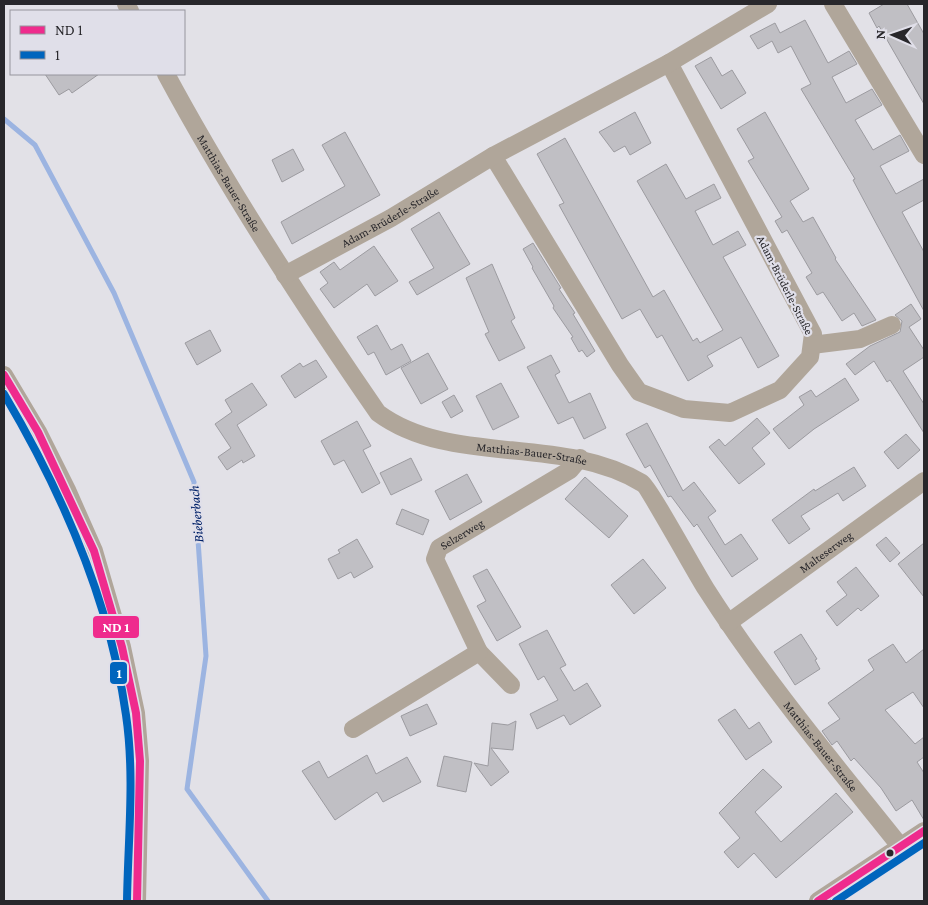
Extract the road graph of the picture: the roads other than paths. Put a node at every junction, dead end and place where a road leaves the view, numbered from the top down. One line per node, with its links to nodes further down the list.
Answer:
1 (768, 4): 3 (street, Adam-Brüderle-Straße)
2 (833, 4): 5 (street)
3 (669, 63): 6 (street, Adam-Brüderle-Straße); 9 (street, Adam-Brüderle-Straße)
4 (167, 75): 7 (street, Matthias-Bauer-Straße)
5 (924, 155)
6 (492, 156): 7 (street, Adam-Brüderle-Straße); 9 (street, Adam-Brüderle-Straße)
7 (285, 275): 11 (street, Matthias-Bauer-Straße)
8 (892, 325): 9 (street)
9 (812, 344)
10 (4, 375): 19 (street)
11 (580, 458): 13 (street, Matthias-Bauer-Straße); 14 (street, Selzerweg)
12 (924, 481): 13 (street, Malteserweg)
13 (728, 623): 18 (street, Matthias-Bauer-Straße)
14 (479, 652): 15 (street, Selzerweg); 16 (street)
15 (511, 685)
16 (353, 729)
17 (924, 831): 18 (street)
18 (900, 846): 20 (street)
19 (137, 901)
20 (818, 901)

